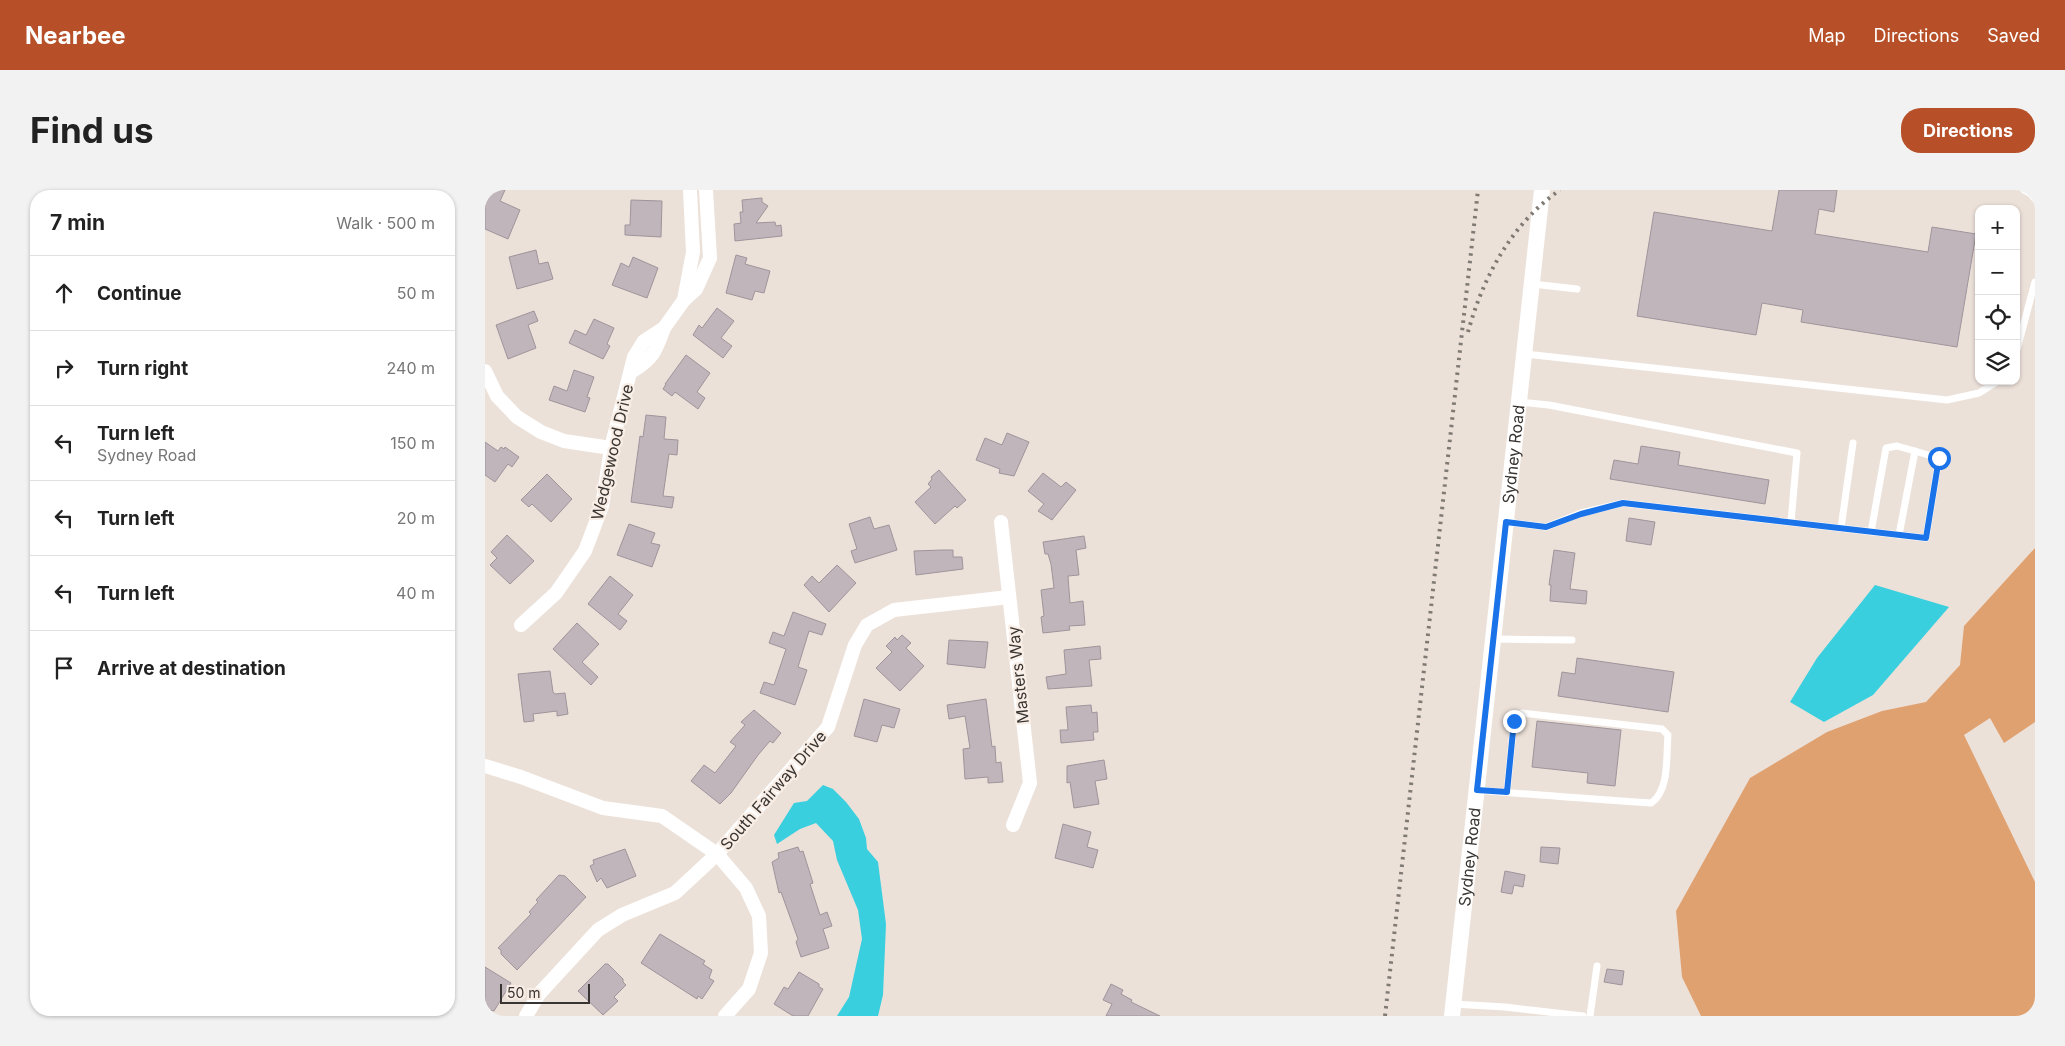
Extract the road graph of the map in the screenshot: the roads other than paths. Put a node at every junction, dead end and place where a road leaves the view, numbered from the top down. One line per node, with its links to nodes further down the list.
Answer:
1 (690, 190): 9 (street, Wedgewood Drive)
2 (706, 190): 9 (street, Wedgewood Drive)
3 (1542, 190): 7 (street, Sydney Road)
4 (2024, 190): 5 (lane)
5 (2035, 199)
6 (2035, 282): 10 (lane)
7 (1532, 284): 8 (lane); 11 (street, Sydney Road)
8 (1577, 290)
9 (684, 300): 16 (street, Wedgewood Drive)
10 (2020, 340)
11 (1524, 354): 13 (lane); 14 (street, Sydney Road)
12 (485, 371): 16 (street)
13 (1992, 385)
14 (1519, 402): 19 (street, Sydney Road); 20 (lane)
15 (1853, 443): 21 (lane)
16 (611, 448): 25 (street, Wedgewood Drive)
17 (1915, 451): 22 (lane); 23 (lane); 23 (lane)
18 (1001, 522): 24 (street, Masters Way)
19 (1506, 522): 20 (lane); 26 (street, Sydney Road)
20 (1791, 522): 21 (lane)
21 (1841, 528): 22 (lane)
22 (1871, 532): 23 (lane)
23 (1899, 535)
24 (1009, 597): 31 (street, Masters Way); 32 (street, South Fairway Drive)
25 (521, 625)
26 (1493, 639): 27 (lane); 29 (street, Sydney Road)
27 (1572, 640)
28 (485, 766): 32 (street)
29 (1477, 790): 30 (lane); 34 (street, Sydney Road)
30 (1507, 792): 30 (lane)
31 (1013, 825)
32 (717, 854): 35 (street, South Fairway Drive); 36 (street)
33 (1597, 966): 38 (lane)
34 (1452, 1010): 37 (lane)
35 (526, 1016)
36 (725, 1016)
37 (1583, 1016)
38 (1589, 1016)

